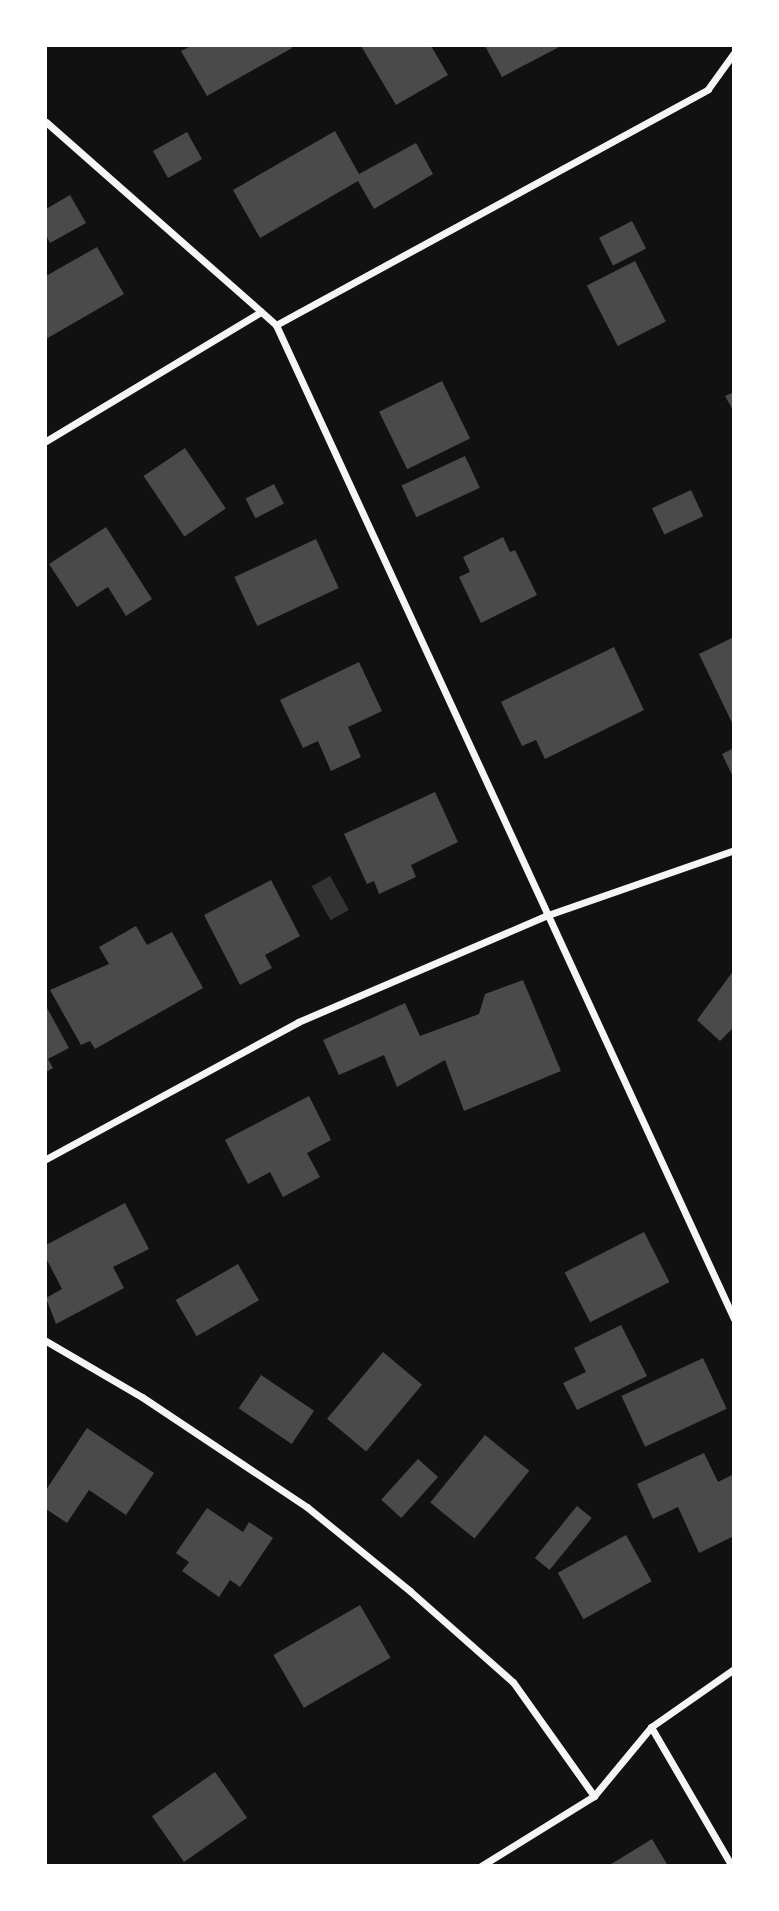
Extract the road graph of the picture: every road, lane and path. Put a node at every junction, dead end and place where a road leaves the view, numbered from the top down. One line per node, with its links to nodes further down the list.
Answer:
1 (733, 53): 4 (street)
2 (46, 122): 3 (street)
3 (261, 312): 4 (street); 5 (street)
4 (276, 325): 7 (street)
5 (46, 441)
6 (733, 850): 7 (street)
7 (545, 916): 8 (street); 9 (street)
8 (46, 1159)
9 (733, 1319)
10 (46, 1341): 13 (street)
11 (733, 1669): 12 (street)
12 (651, 1727): 13 (street); 15 (street)
13 (594, 1796): 14 (street)
14 (481, 1866)
15 (732, 1866)

